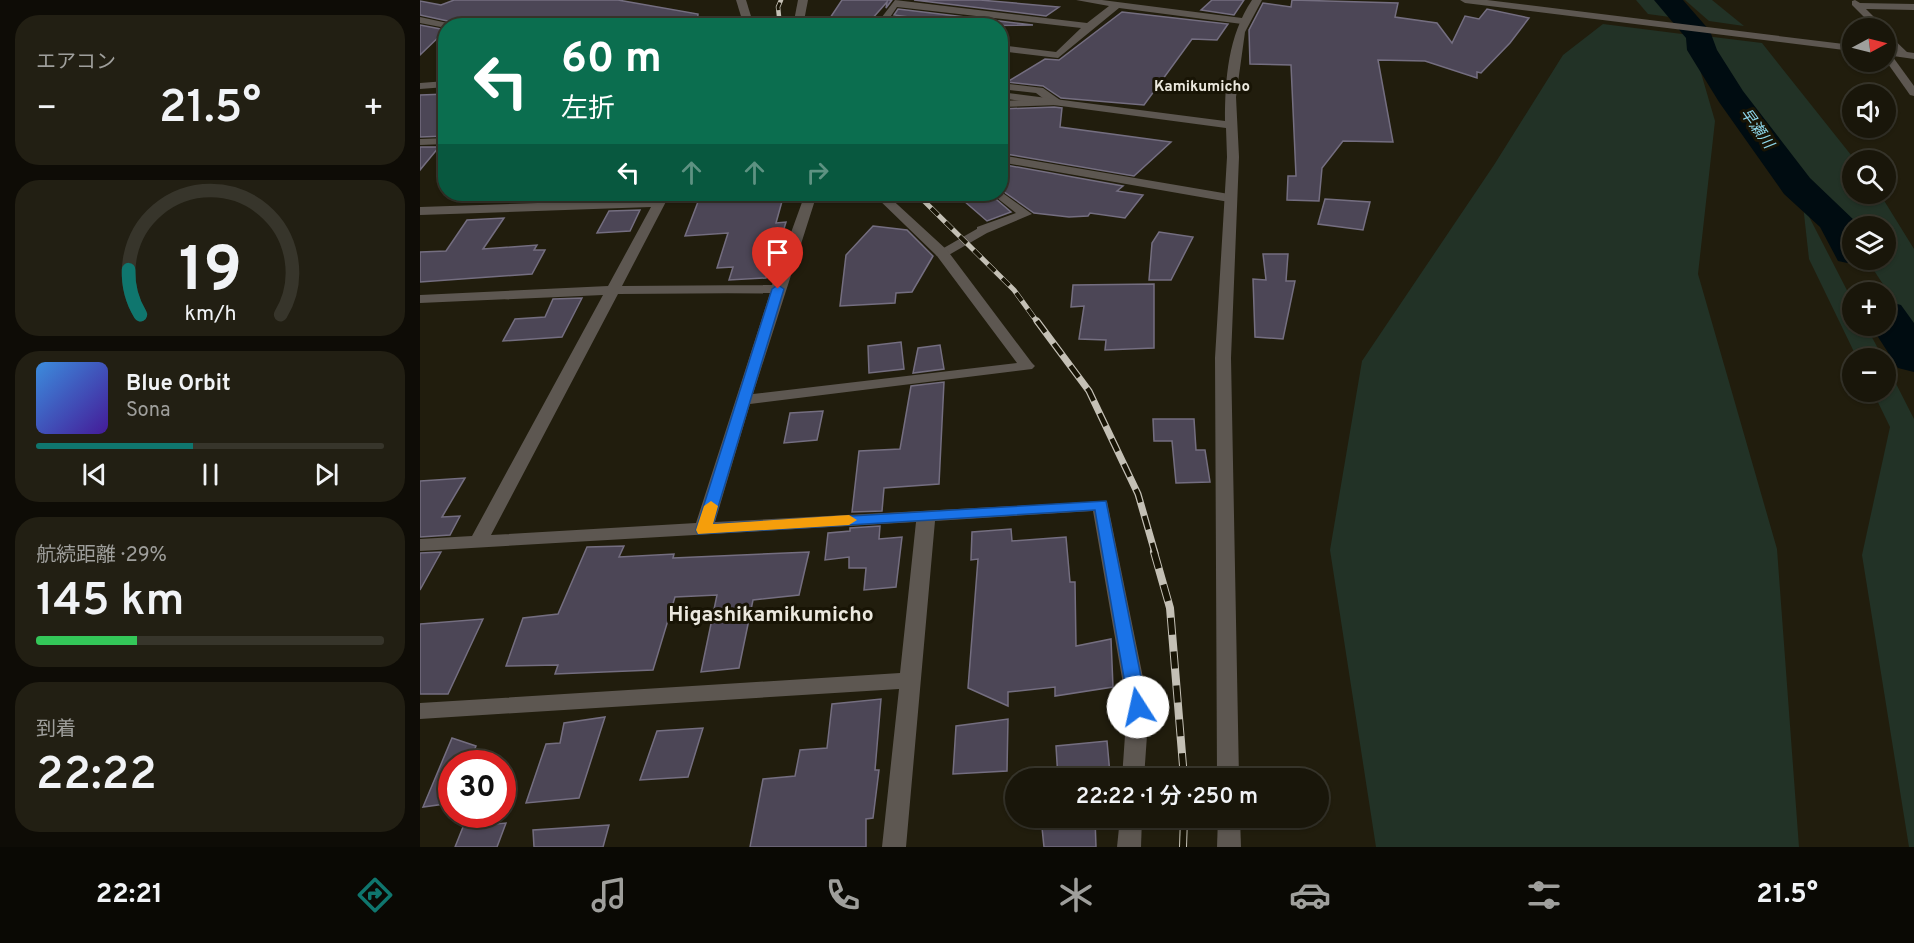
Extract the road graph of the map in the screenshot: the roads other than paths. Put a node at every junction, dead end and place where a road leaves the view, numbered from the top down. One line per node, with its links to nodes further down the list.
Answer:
1 (741, 0): 10 (street)
2 (803, 0): 11 (street)
3 (1082, 0): 8 (street)
4 (1257, 0): 15 (street)
5 (1465, 0): 19 (street)
6 (898, 2): 12 (street); 17 (street)
7 (1856, 3): 9 (street); 13 (street)
8 (1117, 5): 15 (street); 17 (street)
9 (1914, 7)
10 (746, 18)
11 (800, 18)
12 (885, 18)
13 (1870, 18)
14 (420, 20): 16 (street)
15 (1242, 21): 31 (street)
16 (438, 24)
17 (1089, 26): 20 (street)
18 (1896, 44): 21 (street)
19 (1842, 47)
20 (1008, 49)
21 (1909, 55)
22 (1896, 70): 23 (street); 27 (street)
23 (1914, 81)
24 (438, 85): 25 (street)
25 (420, 86)
26 (1008, 87): 29 (street)
27 (1914, 93)
28 (1008, 96): 29 (street)
29 (1056, 102): 30 (street); 31 (street)
30 (1008, 104)
31 (1230, 125): 35 (street)
32 (438, 141): 33 (street)
33 (420, 142)
34 (1008, 159): 35 (street)
35 (1229, 198): 55 (street)
36 (605, 201): 41 (street)
37 (659, 201): 44 (street)
38 (809, 201): 43 (street)
39 (886, 201): 42 (street)
40 (1008, 201): 42 (street)
41 (420, 211)
42 (942, 253): 47 (street)
43 (778, 289): 44 (street); 47 (street)
44 (612, 290): 45 (street); 50 (street)
45 (425, 299): 46 (street)
46 (420, 312)
47 (745, 400): 49 (street)
48 (926, 515): 49 (street); 52 (street); 54 (street)
49 (703, 530): 50 (street)
50 (478, 542): 51 (street)
51 (420, 545)
52 (911, 680): 53 (street); 58 (street)
53 (420, 711)
54 (1134, 768)
55 (1228, 768)
56 (1130, 828): 59 (street)
57 (1228, 828): 60 (street)
58 (894, 847)
59 (1129, 847)
60 (1229, 847)

